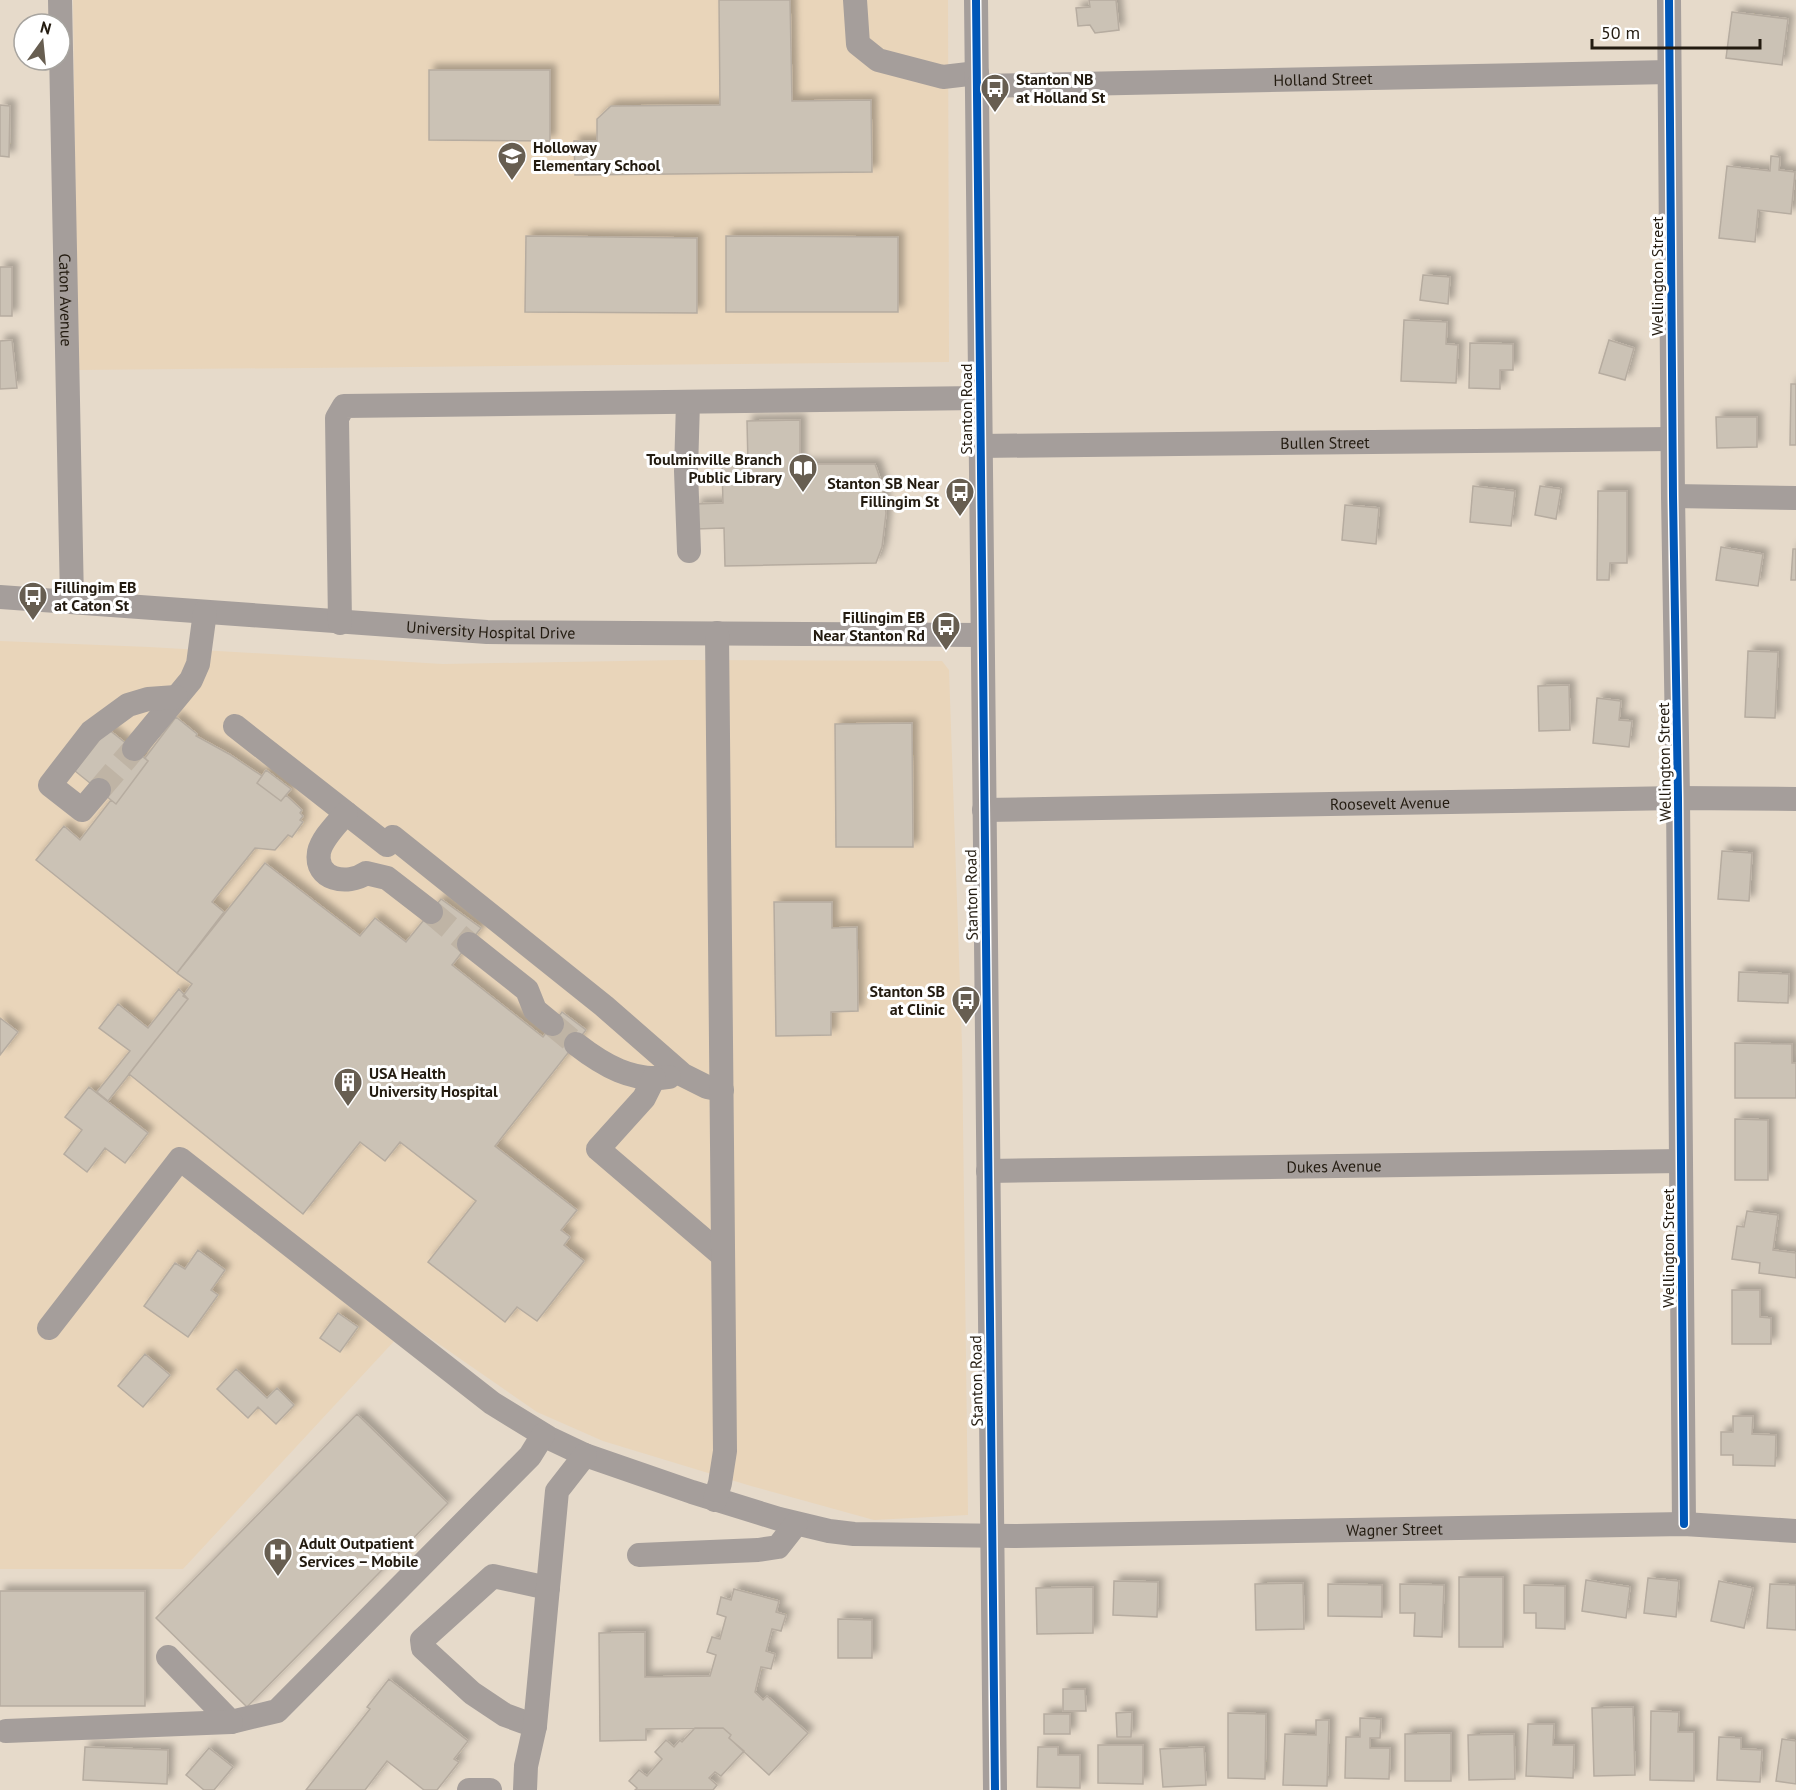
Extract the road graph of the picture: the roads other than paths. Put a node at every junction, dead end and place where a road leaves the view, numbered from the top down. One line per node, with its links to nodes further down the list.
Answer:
1 (60, 0): 15 (street, Caton Avenue)
2 (855, 0): 6 (street, Holland Street)
3 (976, 0): 6 (street, Stanton Road)
4 (1669, 0): 5 (street, Wellington Street)
5 (1669, 72): 6 (street, Holland Street); 9 (street, Wellington Street)
6 (977, 80): 7 (street, Stanton Road)
7 (979, 398): 8 (street); 10 (street, Stanton Road)
8 (688, 402): 13 (street); 17 (street)
9 (1672, 439): 10 (street, Bullen Street); 11 (street, Wellington Street)
10 (980, 446): 19 (street, Stanton Road)
11 (1673, 496): 12 (street); 24 (street, Wellington Street)
12 (1796, 498)
13 (688, 551)
14 (0, 597): 15 (street, University Hospital Drive)
15 (72, 601): 16 (street, University Hospital Drive)
16 (206, 612): 17 (street, University Hospital Drive); 20 (street)
17 (340, 623): 18 (street, University Hospital Drive)
18 (717, 633): 19 (street, University Hospital Drive); 34 (street)
19 (982, 635): 26 (street, Stanton Road)
20 (176, 697): 22 (street); 23 (street)
21 (235, 726): 27 (street)
22 (134, 749)
23 (99, 790)
24 (1678, 798): 25 (street, Roosevelt Avenue); 26 (street, Roosevelt Avenue); 35 (street, Wellington Street)
25 (1796, 799)
26 (984, 810): 36 (street, Stanton Road)
27 (346, 813): 28 (street); 32 (street)
28 (431, 912)
29 (469, 944): 30 (street)
30 (552, 1024)
31 (576, 1044): 33 (street)
32 (683, 1075): 33 (street); 34 (street)
33 (654, 1078): 37 (street)
34 (722, 1090): 37 (street)
35 (1680, 1161): 36 (street, Dukes Avenue); 43 (street, Wellington Street)
36 (988, 1171): 45 (street, Stanton Road)
37 (723, 1256): 41 (street)
38 (49, 1328): 39 (street, Wagner Street)
39 (543, 1436): 40 (street, Wagner Street); 49 (street)
40 (585, 1455): 41 (street, Wagner Street); 47 (street)
41 (715, 1500): 42 (street, Wagner Street)
42 (796, 1524): 45 (street, Wagner Street); 46 (street)
43 (1684, 1524): 44 (street, Wagner Street); 45 (street, Wagner Street)
44 (1796, 1532)
45 (992, 1536): 55 (street, Stanton Road)
46 (639, 1555)
47 (548, 1588): 50 (street); 50 (street)
48 (168, 1657): 49 (street)
49 (231, 1722): 51 (street)
50 (535, 1726): 54 (street)
51 (6, 1731)
52 (469, 1790): 53 (street)
53 (490, 1790)
54 (525, 1790)
55 (995, 1790)

